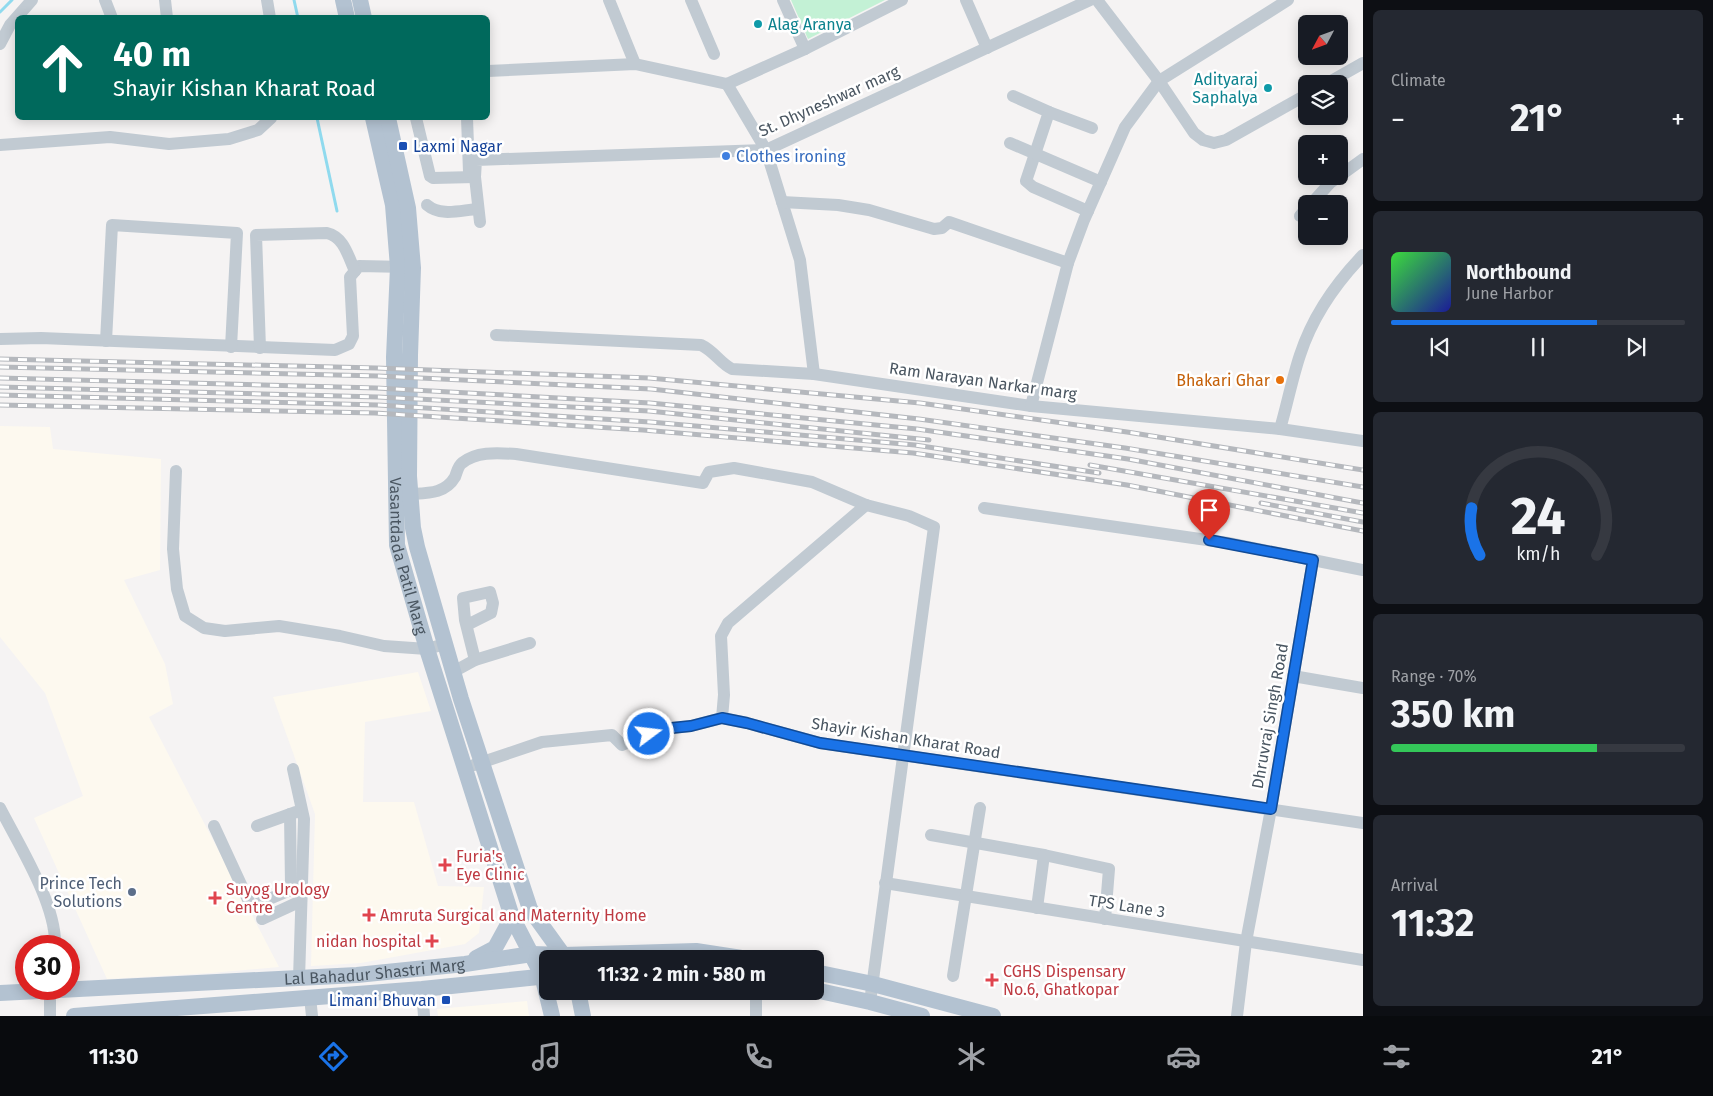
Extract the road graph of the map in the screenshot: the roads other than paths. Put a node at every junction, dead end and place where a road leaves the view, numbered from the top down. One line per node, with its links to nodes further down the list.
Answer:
1 (32, 0): 15 (street)
2 (105, 0): 16 (street)
3 (165, 0): 17 (street)
4 (267, 0): 18 (street)
5 (343, 0): 19 (main road)
6 (360, 0): 20 (main road)
7 (609, 0): 27 (street)
8 (692, 0): 25 (street)
9 (783, 0): 24 (street)
10 (902, 0): 24 (street)
11 (966, 0): 23 (street)
12 (1090, 0): 23 (street, St. Dhyneshwar marg)
13 (1097, 0): 30 (street)
14 (1288, 0): 30 (street)
15 (19, 15)
16 (111, 15)
17 (167, 15)
18 (270, 15)
19 (347, 15)
20 (363, 15)
21 (15, 19): 22 (street)
22 (0, 44)
23 (987, 48): 44 (street, St. Dhyneshwar marg)
24 (805, 49): 31 (street)
25 (714, 54)
26 (1363, 63): 29 (street)
27 (635, 64): 28 (street); 31 (street)
28 (490, 71)
29 (1342, 75)
30 (1158, 81): 33 (street); 49 (street)
31 (727, 84): 44 (street)
32 (1013, 96): 34 (street)
33 (1298, 100)
34 (1050, 112): 40 (street); 45 (street)
35 (269, 120): 43 (street)
36 (374, 120): 41 (main road, Vasantdada Patil Marg)
37 (388, 120): 41 (main road, Vasantdada Patil Marg)
38 (416, 120): 48 (street)
39 (467, 120): 47 (street)
40 (1092, 128)
41 (386, 140): 58 (main road, Vasantdada Patil Marg)
42 (1010, 143): 45 (street)
43 (1, 146)
44 (766, 150): 47 (street, St. Dhyneshwar marg); 51 (street)
45 (1036, 154): 49 (street); 54 (street)
46 (1363, 159): 50 (street)
47 (472, 160): 48 (street)
48 (472, 177): 53 (street)
49 (1101, 182): 54 (street)
50 (1319, 195)
51 (782, 202): 57 (street); 65 (street)
52 (427, 205): 53 (street)
53 (478, 209): 55 (street)
54 (1088, 211): 57 (street)
55 (480, 222)
56 (1363, 255): 67 (street)
57 (1068, 263): 66 (street)
58 (406, 267): 59 (street); 69 (main road, Vasantdada Patil Marg)
59 (355, 271): 64 (street); 64 (street)
60 (496, 335): 65 (street, Ram Narayan Narkar marg)
61 (0, 339): 62 (street)
62 (106, 341): 63 (street); 63 (street)
63 (231, 347): 64 (street)
64 (260, 348)
65 (814, 374): 66 (street, Ram Narayan Narkar marg)
66 (1031, 406): 67 (street, Ram Narayan Narkar marg)
67 (1280, 429): 68 (street, Ram Narayan Narkar marg)
68 (1363, 441)
69 (402, 469): 71 (main road, Vasantdada Patil Marg); 79 (main road, Vasantdada Patil Marg)
70 (176, 471): 79 (street)
71 (410, 494): 72 (street); 78 (main road, Vasantdada Patil Marg)
72 (866, 505): 85 (street); 86 (street)
73 (984, 508): 74 (street)
74 (1313, 560): 75 (street); 82 (street, Dhruvraj Singh Road)
75 (1363, 570)
76 (466, 625): 80 (street)
77 (530, 643): 80 (street)
78 (445, 644): 79 (street); 81 (main road, Vasantdada Patil Marg)
79 (427, 649): 84 (main road, Vasantdada Patil Marg)
80 (475, 660): 81 (street)
81 (453, 672): 84 (main road, Vasantdada Patil Marg)
82 (1293, 676): 83 (street); 92 (street, Dhruvraj Singh Road)
83 (1363, 688)
84 (454, 701): 87 (main road, Vasantdada Patil Marg); 88 (main road, Vasantdada Patil Marg)
85 (722, 718): 86 (street, Shayir Kishan Kharat Road); 87 (street)
86 (904, 756): 92 (street, Shayir Kishan Kharat Road); 103 (street)
87 (482, 762): 88 (street); 94 (main road, Vasantdada Patil Marg)
88 (466, 768): 96 (main road, Vasantdada Patil Marg)
89 (293, 769): 93 (street)
90 (0, 808): 111 (street)
91 (980, 808): 100 (street)
92 (1271, 809): 95 (street, Shayir Kishan Kharat Road); 112 (street, Dhruvraj Singh Road)
93 (296, 812): 97 (street); 98 (street); 106 (street)
94 (501, 820): 96 (main road); 102 (main road, Vasantdada Patil Marg)
95 (1363, 823)
96 (484, 825): 104 (main road, Vasantdada Patil Marg)
97 (214, 826)
98 (257, 826)
99 (931, 835): 100 (street)
100 (975, 843): 101 (street); 105 (street)
101 (1044, 855): 107 (street); 110 (street)
102 (520, 878): 104 (main road); 113 (main road, Vasantdada Patil Marg)
103 (885, 883): 105 (street, TPS Lane 3); 123 (street)
104 (502, 884): 108 (main road, Vasantdada Patil Marg)
105 (966, 896): 107 (street, TPS Lane 3); 120 (street)
106 (301, 901): 109 (street); 122 (street)
107 (1037, 908): 110 (street, TPS Lane 3)
108 (512, 917): 114 (main road, Vasantdada Patil Marg); 117 (main road)
109 (262, 919)
110 (1104, 919): 112 (street, TPS Lane 3)
111 (54, 935)
112 (1246, 942): 116 (street, TPS Lane 3); 146 (street, Dhruvraj Singh Road)
113 (560, 950)
114 (532, 954): 115 (main road, Lal Bahadur Shastri Marg); 117 (main road, Lal Bahadur Shastri Marg); 118 (main road, Vasantdada Patil Marg)
115 (539, 955)
116 (1363, 960)
117 (465, 964): 122 (main road, Lal Bahadur Shastri Marg)
118 (539, 966)
119 (824, 974): 123 (main road)
120 (953, 976)
121 (539, 977): 125 (main road, Lal Bahadur Shastri Marg)
122 (299, 979): 124 (main road, Lal Bahadur Shastri Marg)
123 (873, 984): 134 (street); 145 (main road)
124 (80, 988)
125 (422, 989): 129 (main road, Lal Bahadur Shastri Marg); 140 (street)
126 (15, 992): 128 (main road, Lal Bahadur Shastri Marg)
127 (824, 992): 134 (main road)
128 (0, 993)
129 (310, 997): 135 (main road, Lal Bahadur Shastri Marg); 139 (street)
130 (49, 1000): 137 (street)
131 (549, 1000): 141 (main road, Vasantdada Patil Marg)
132 (580, 1000): 142 (main road)
133 (756, 1000): 143 (street)
134 (870, 1002): 136 (main road)
135 (208, 1011): 138 (main road, Lal Bahadur Shastri Marg)
136 (904, 1014): 144 (main road)
137 (50, 1016)
138 (74, 1016)
139 (312, 1016)
140 (424, 1016)
141 (552, 1016)
142 (583, 1016)
143 (756, 1016)
144 (922, 1016)
145 (993, 1016)
146 (1237, 1016)

